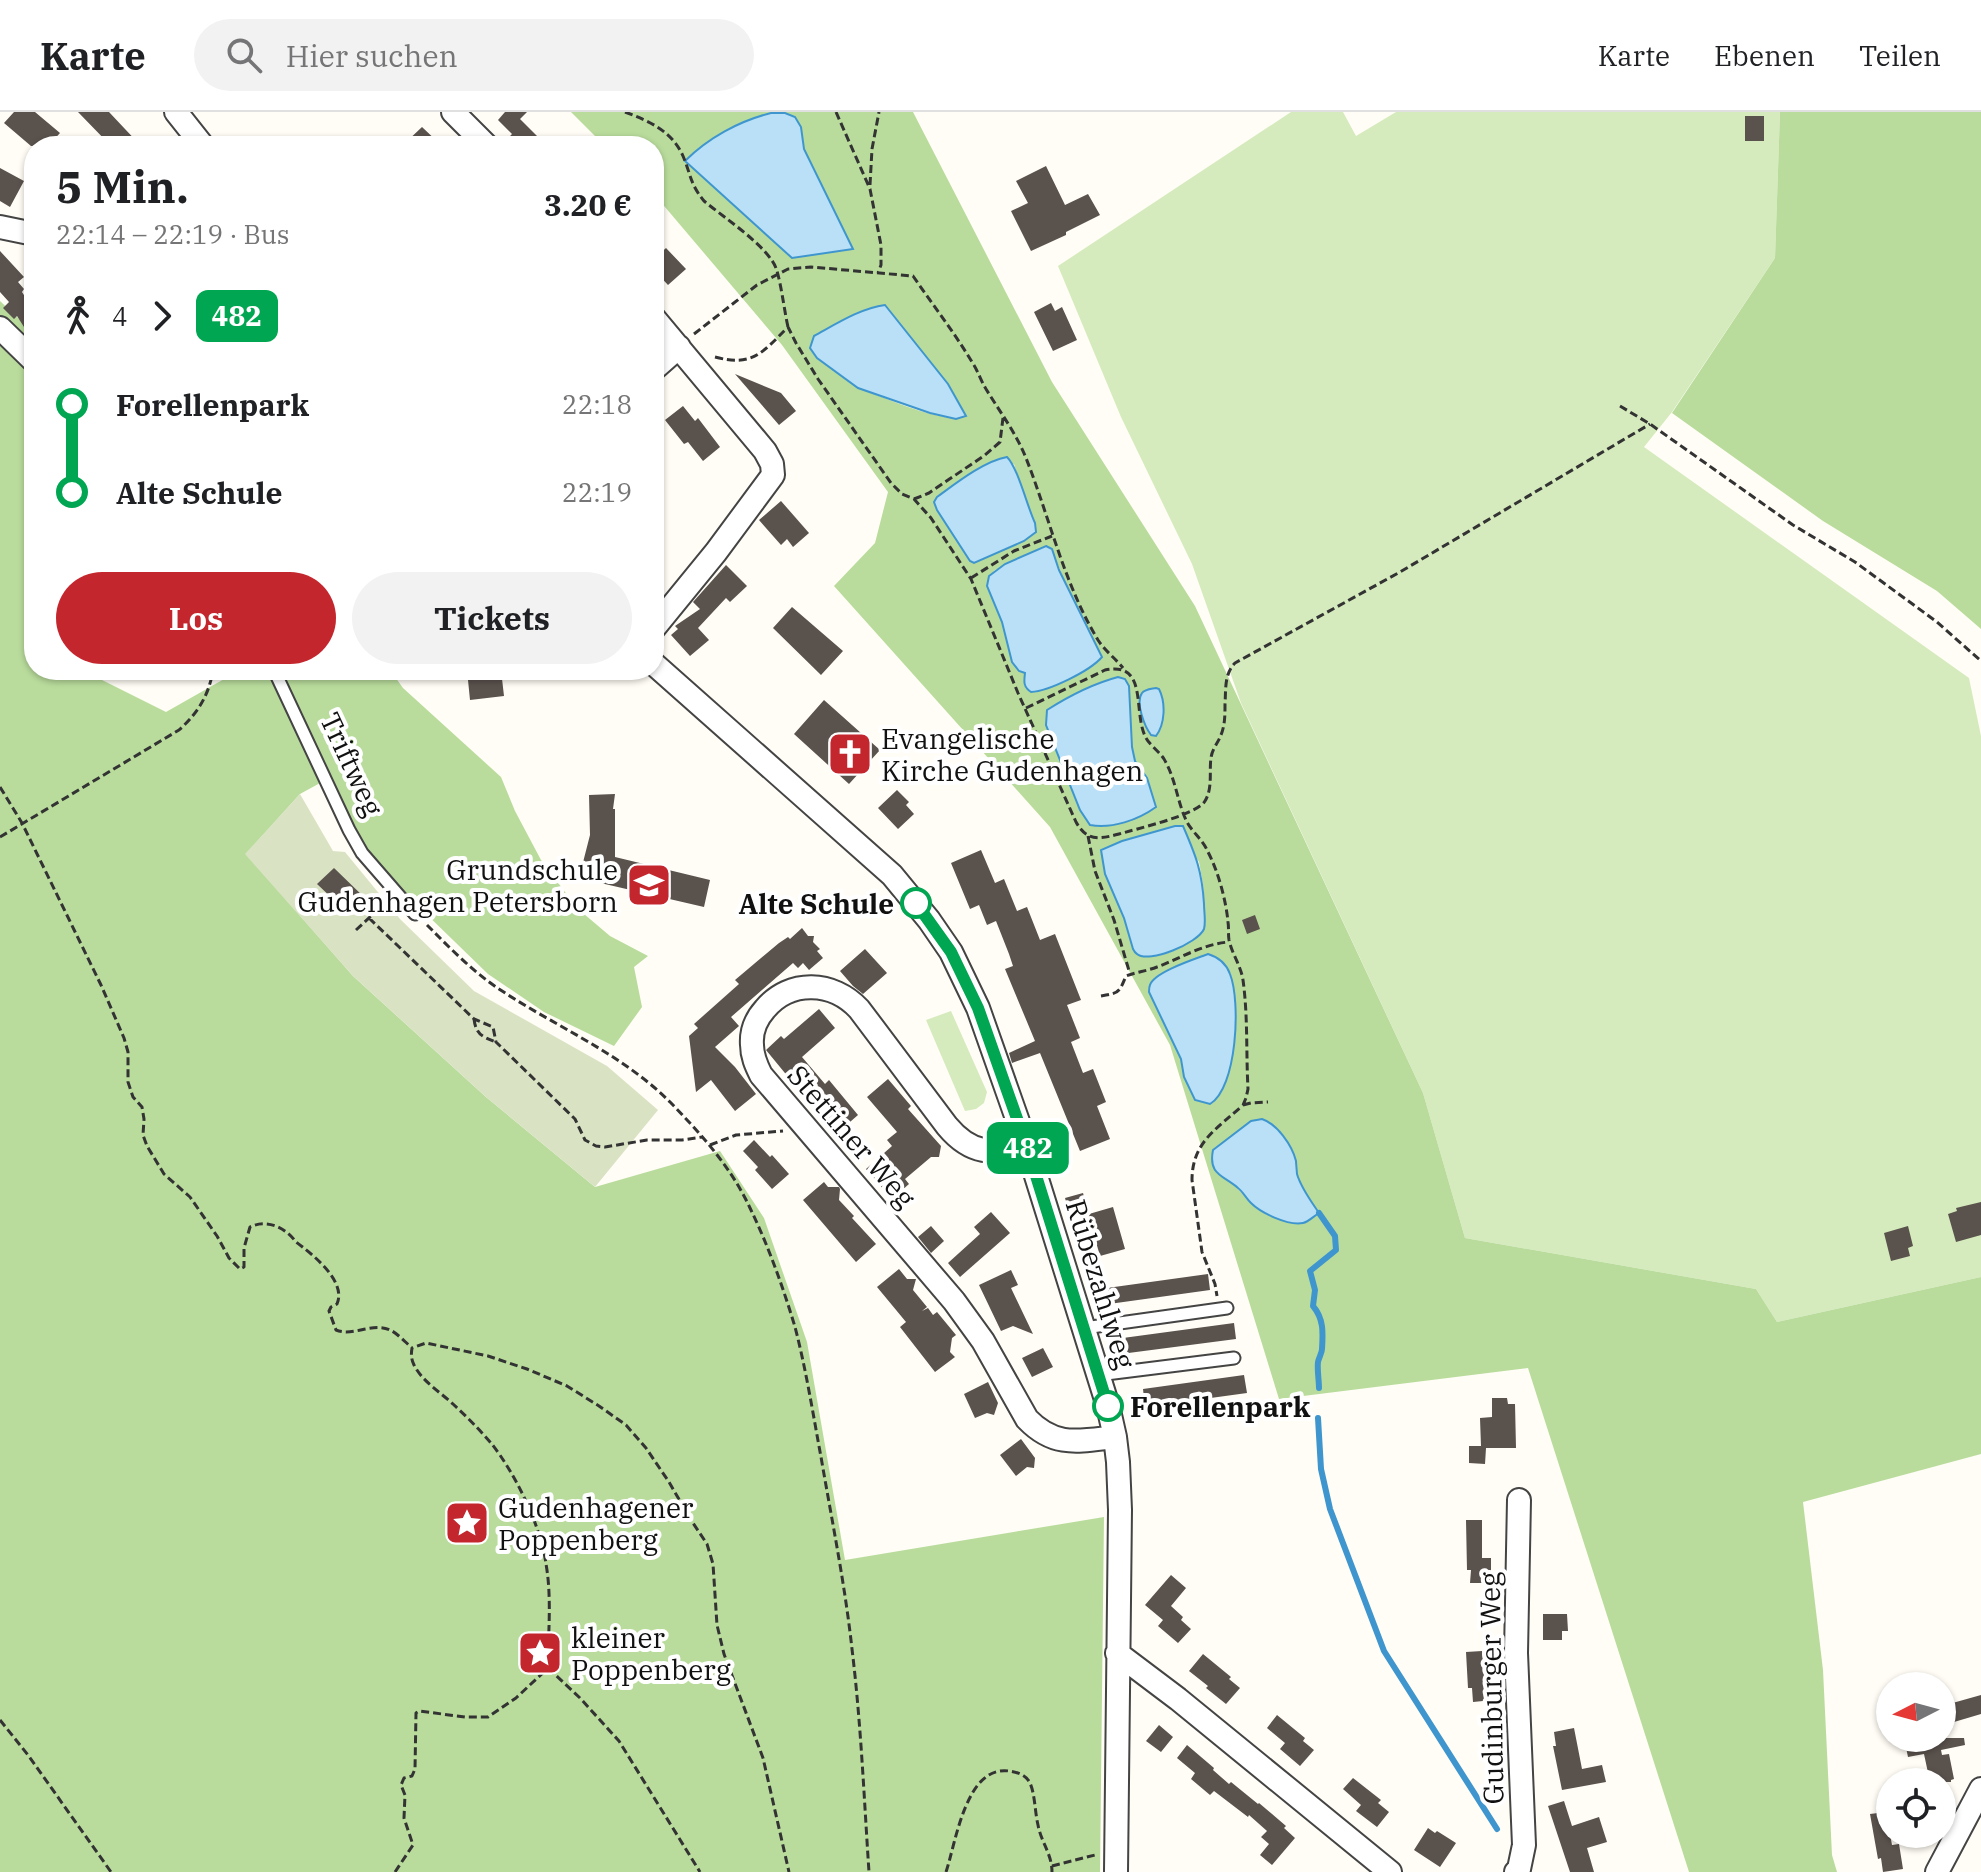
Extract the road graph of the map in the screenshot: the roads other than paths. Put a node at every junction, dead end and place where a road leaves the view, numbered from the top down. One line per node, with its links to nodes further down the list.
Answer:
1 (176, 112): 3 (street)
2 (453, 112): 4 (street)
3 (195, 136)
4 (477, 136)
5 (0, 227): 6 (street)
6 (24, 232)
7 (0, 328): 10 (street)
8 (664, 330): 9 (street)
9 (679, 347): 11 (street); 12 (street)
10 (24, 351)
11 (664, 360)
12 (664, 616)
13 (664, 673): 16 (street, Rübezahlweg)
14 (279, 680): 15 (lane, Triftweg)
15 (415, 914)
16 (1027, 1147): 18 (street, Rübezahlweg); 21 (street, Stettiner Weg)
17 (1223, 1308): 18 (lane)
18 (1084, 1328): 20 (street, Rübezahlweg)
19 (1234, 1358): 20 (lane)
20 (1098, 1375): 21 (street, Rübezahlweg)
21 (1115, 1437): 23 (street, Rübezahlweg)
22 (1519, 1500): 27 (street, Gudinburger Weg)
23 (1117, 1653): 25 (street, Rübezahlweg); 26 (street)
24 (1981, 1789): 28 (street)
25 (1116, 1861)
26 (1390, 1872)
27 (1516, 1872)
28 (1937, 1872)

